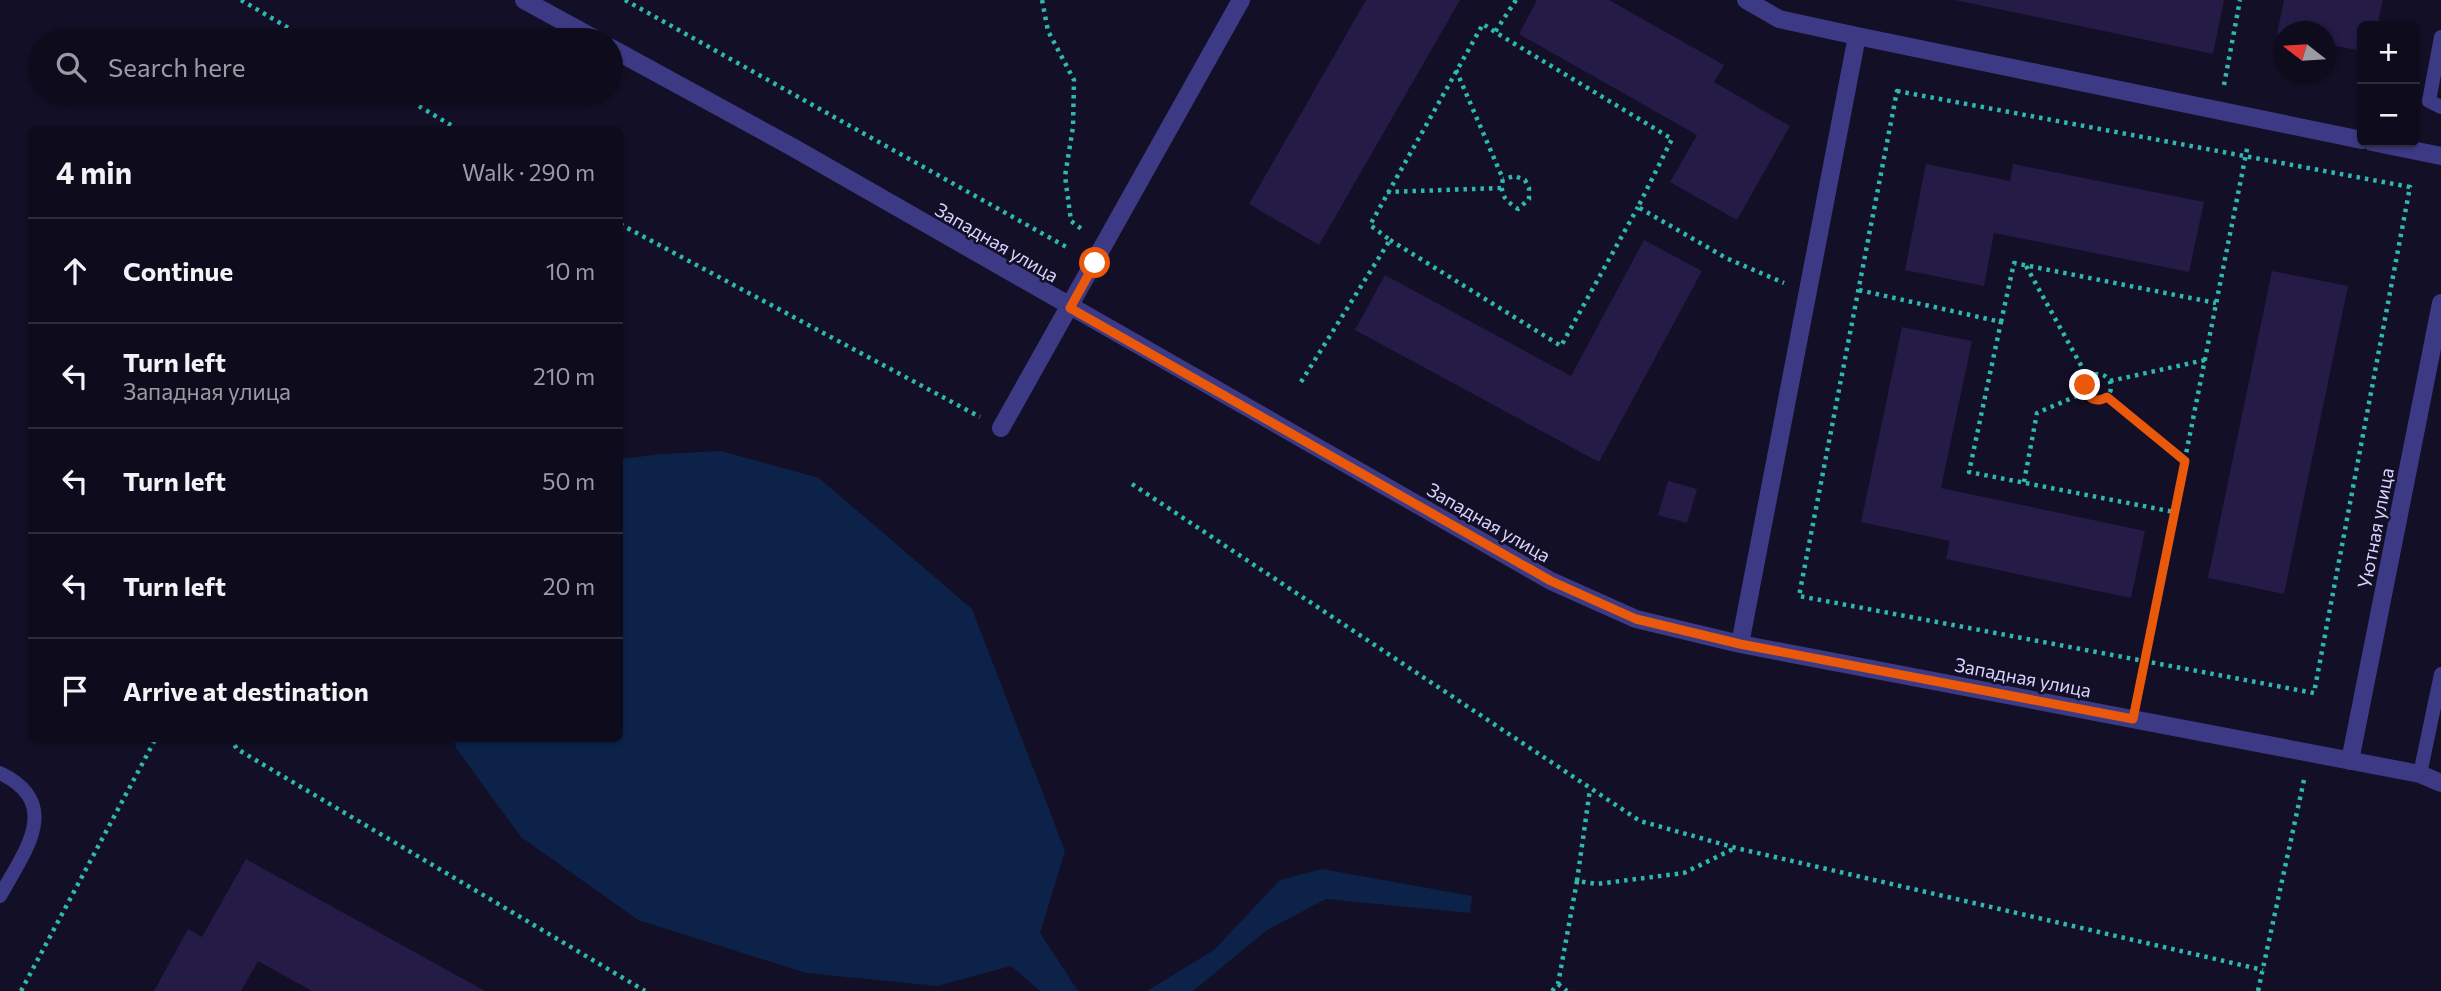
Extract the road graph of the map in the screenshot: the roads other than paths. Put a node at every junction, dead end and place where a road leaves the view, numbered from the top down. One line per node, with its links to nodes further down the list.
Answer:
1 (524, 0): 4 (street)
2 (1241, 0): 13 (street)
3 (1746, 0): 5 (street)
4 (575, 28)
5 (1857, 36): 9 (street); 15 (street)
6 (2441, 37): 8 (lane)
7 (623, 55): 13 (street, Западная улица)
8 (2441, 107)
9 (2357, 139)
10 (2397, 147): 11 (street)
11 (2441, 156)
12 (2441, 303): 17 (street, Уютная улица)
13 (1070, 308): 14 (street); 15 (street, Западная улица)
14 (1001, 428)
15 (1740, 644): 17 (street, Западная улица)
16 (2441, 674): 19 (lane)
17 (2350, 761): 19 (street, Западная улица)
18 (0, 773): 21 (lane)
19 (2420, 774): 20 (street, Западная улица)
20 (2441, 781)
21 (0, 896)

